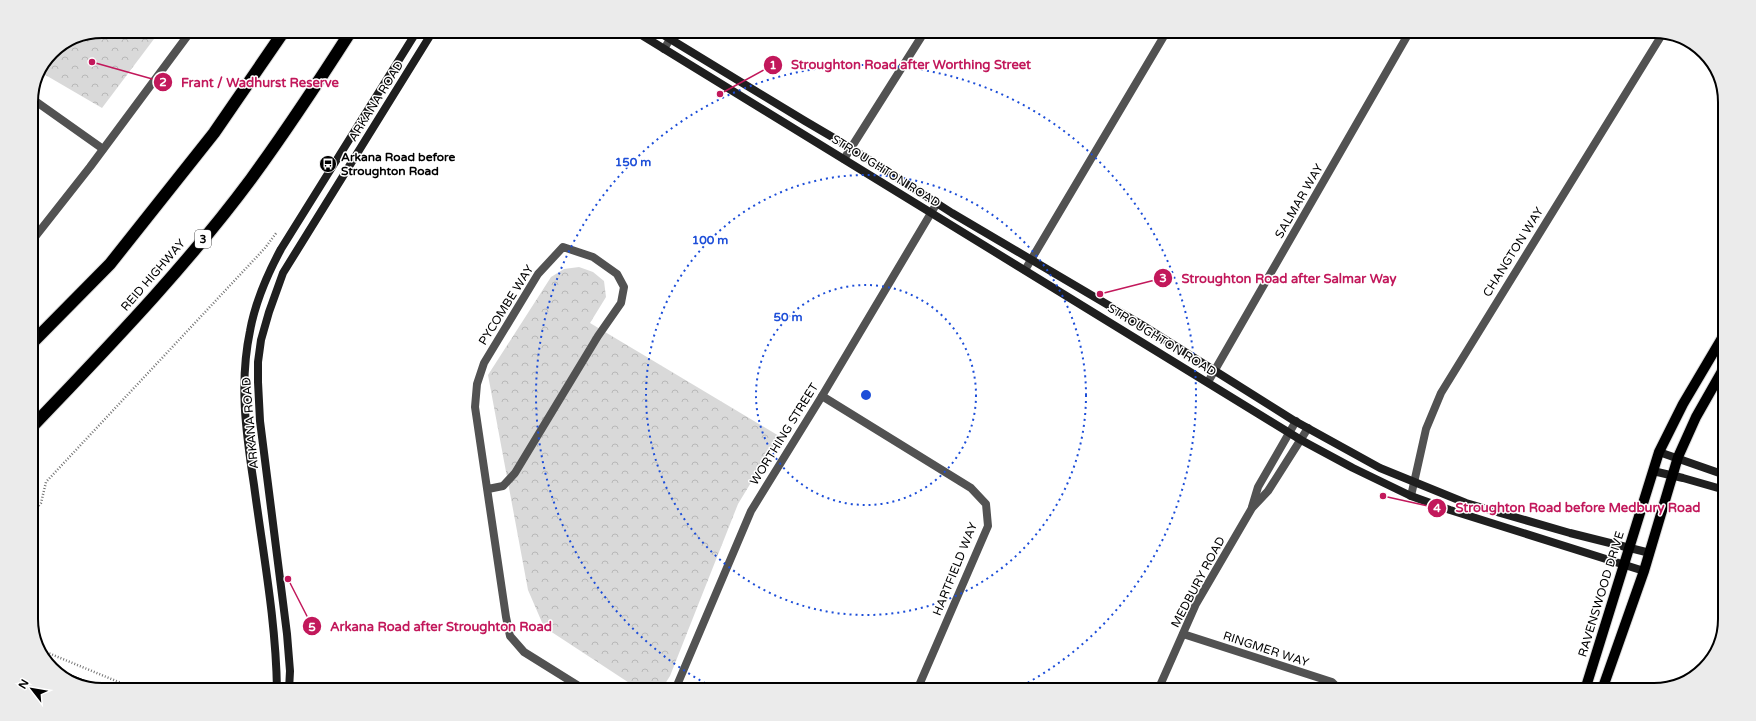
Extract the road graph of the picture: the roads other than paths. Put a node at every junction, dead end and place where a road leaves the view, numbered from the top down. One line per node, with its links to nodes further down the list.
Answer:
1 (186, 38): 15 (street)
2 (279, 38): 22 (highway)
3 (347, 38): 28 (highway, REID HIGHWAY / 3)
4 (414, 38): 48 (street, ARKANA ROAD)
5 (430, 38): 49 (street, ARKANA ROAD)
6 (646, 38): 12 (street, STROUGHTON ROAD)
7 (921, 38): 14 (street)
8 (1163, 38): 20 (street)
9 (1406, 38): 24 (street, SALMAR WAY)
10 (1660, 38): 38 (street, CHANGTON WAY)
11 (670, 39): 12 (street); 14 (street, STROUGHTON ROAD)
12 (664, 49): 16 (street, STROUGHTON ROAD)
13 (38, 103): 15 (street)
14 (852, 148): 16 (street); 17 (street, STROUGHTON ROAD)
15 (103, 149): 19 (street)
16 (844, 159): 18 (street, STROUGHTON ROAD)
17 (937, 203): 18 (street, WORTHING STREET); 20 (street, STROUGHTON ROAD)
18 (931, 214): 21 (street, STROUGHTON ROAD); 27 (street, WORTHING STREET)
19 (38, 233)
20 (1032, 258): 21 (street); 24 (street, STROUGHTON ROAD)
21 (1025, 270): 26 (street, STROUGHTON ROAD)
22 (38, 337)
23 (1718, 345): 33 (main road, RAVENSWOOD DRIVE)
24 (1215, 371): 26 (street, SALMAR WAY); 29 (street, STROUGHTON ROAD)
25 (1718, 378): 34 (main road)
26 (1208, 382): 31 (street, STROUGHTON ROAD)
27 (822, 396): 51 (street, WORTHING STREET); 52 (street, HARTFIELD WAY)
28 (38, 421)
29 (1296, 421): 30 (street, STROUGHTON ROAD); 31 (street, MEDBURY ROAD)
30 (1308, 428): 32 (street, MEDBURY ROAD); 38 (street, STROUGHTON ROAD)
31 (1289, 432): 32 (street, STROUGHTON ROAD); 42 (street, MEDBURY ROAD)
32 (1301, 440): 41 (street, STROUGHTON ROAD); 42 (street, MEDBURY ROAD)
33 (1659, 452): 34 (street); 35 (main road, RAVENSWOOD DRIVE)
34 (1678, 458): 36 (street); 37 (main road)
35 (1653, 471): 37 (street); 43 (main road, RAVENSWOOD DRIVE)
36 (1718, 472)
37 (1671, 475): 39 (street); 44 (main road)
38 (1414, 483): 41 (street, CHANGTON WAY); 43 (street, STROUGHTON ROAD)
39 (1718, 488)
40 (488, 489): 40 (street, PYCOMBE WAY); 50 (street, PYCOMBE WAY)
41 (1411, 496): 45 (street, STROUGHTON ROAD)
42 (1252, 508): 47 (street, MEDBURY ROAD)
43 (1629, 548): 44 (street, STROUGHTON ROAD); 45 (main road, RAVENSWOOD DRIVE)
44 (1650, 553): 46 (main road)
45 (1624, 565): 46 (street, STROUGHTON ROAD); 55 (main road, RAVENSWOOD DRIVE)
46 (1644, 571): 56 (main road)
47 (1183, 634): 53 (street, MEDBURY ROAD); 54 (street, RINGMER WAY)
48 (277, 683)
49 (289, 683)
50 (574, 683)
51 (677, 683)
52 (920, 683)
53 (1161, 683)
54 (1333, 683)
55 (1587, 683)
56 (1604, 683)

